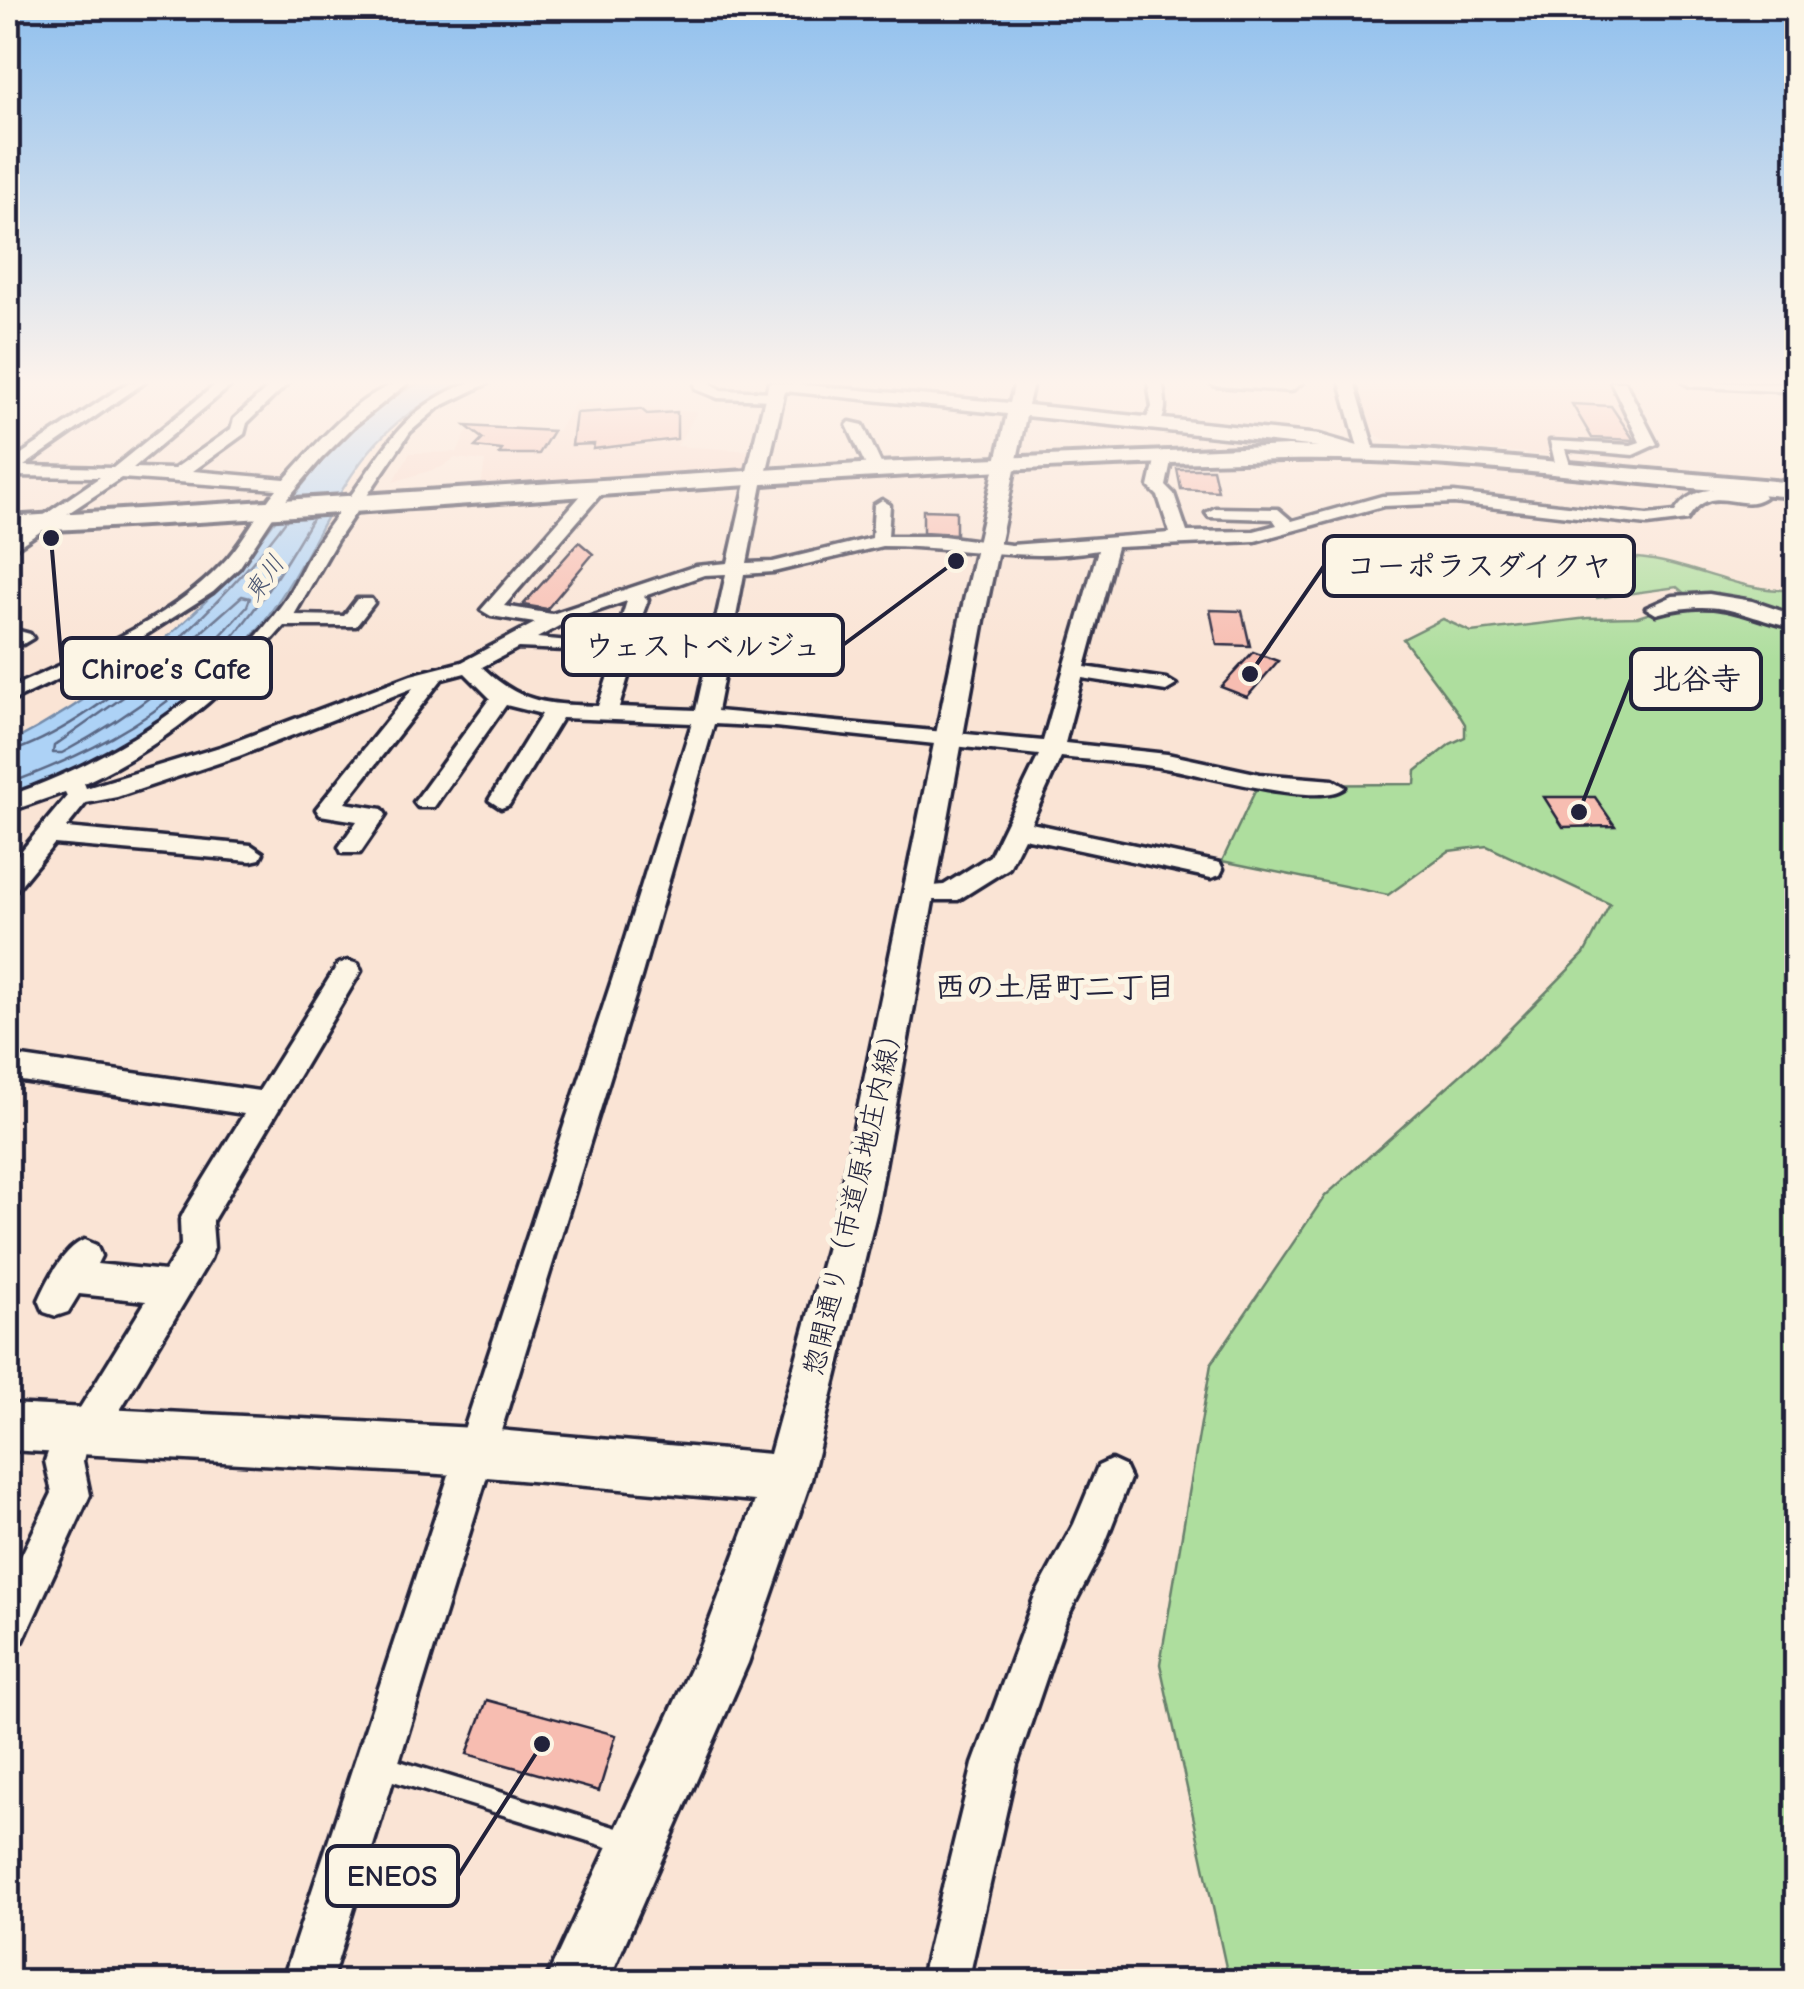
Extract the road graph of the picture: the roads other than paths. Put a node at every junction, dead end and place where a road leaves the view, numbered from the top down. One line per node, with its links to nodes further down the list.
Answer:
1 (115, 475): 20 (street)
2 (186, 475): 11 (street)
3 (301, 475): 11 (street)
4 (371, 475): 16 (street)
5 (755, 475): 10 (street)
6 (802, 475): 10 (main road)
7 (1005, 475): 28 (street, 惣開通り（市道原地庄内線）)
8 (1160, 475): 24 (street)
9 (1634, 475): 12 (main road)
10 (754, 478): 13 (main road); 30 (street)
11 (292, 485): 18 (street)
12 (1750, 486): 14 (main road); 21 (street)
13 (596, 489): 16 (main road); 35 (street)
14 (1796, 490)
15 (1209, 494): 19 (street)
16 (350, 505): 18 (main road); 34 (street)
17 (882, 505): 25 (street)
18 (270, 510): 20 (main road); 47 (street)
19 (1215, 513): 21 (street); 23 (street)
20 (44, 523): 22 (main road); 27 (street)
21 (1286, 525): 23 (street)
22 (8, 526)
23 (1214, 537): 24 (street); 29 (street)
24 (1180, 538): 26 (street)
25 (882, 541): 28 (street); 30 (street)
26 (1110, 542): 28 (street); 44 (street)
27 (8, 548)
28 (988, 550): 52 (street, 惣開通り（市道原地庄内線）)
29 (1201, 562)
30 (738, 567): 31 (street); 40 (street)
31 (630, 594): 35 (street); 37 (street)
32 (364, 603): 34 (street)
33 (1656, 608): 36 (street)
34 (278, 620): 55 (street)
35 (555, 620): 38 (street)
36 (1796, 623)
37 (628, 630)
38 (514, 642): 39 (street); 43 (street)
39 (584, 647)
40 (720, 648): 41 (street); 51 (street)
41 (810, 656)
42 (622, 664): 50 (street)
43 (470, 666): 45 (street); 48 (street)
44 (1074, 671): 46 (street); 53 (street)
45 (434, 676): 55 (street); 61 (street)
46 (1166, 686)
47 (8, 697)
48 (501, 697): 49 (street); 57 (street)
49 (555, 711): 50 (street); 56 (street)
50 (606, 715): 51 (street)
51 (705, 717): 52 (street); 73 (street)
52 (950, 737): 53 (street); 65 (street, 惣開通り（市道原地庄内線）)
53 (1050, 748): 54 (street); 59 (street)
54 (1332, 788)
55 (75, 789): 58 (street); 60 (street)
56 (501, 800)
57 (426, 802)
58 (8, 804)
59 (1016, 828): 63 (street); 65 (street)
60 (48, 835): 62 (street); 64 (street)
61 (351, 847)
62 (251, 854)
63 (1211, 869)
64 (8, 883)
65 (920, 894): 75 (street, 惣開通り（市道原地庄内線）)
66 (348, 971): 68 (street)
67 (8, 1067): 68 (street)
68 (266, 1104): 70 (street)
69 (70, 1278): 70 (street)
70 (174, 1288): 72 (street)
71 (8, 1426): 72 (street)
72 (79, 1433): 73 (street); 76 (street)
73 (475, 1452): 75 (street); 77 (street)
74 (1111, 1479): 81 (street)
75 (787, 1480): 78 (street, 惣開通り（市道原地庄内線）)
76 (8, 1626)
77 (374, 1765): 78 (lane); 79 (street)
78 (640, 1846): 80 (street, 惣開通り（市道原地庄内線）)
79 (306, 1982)
80 (576, 1982)
81 (944, 1982)

